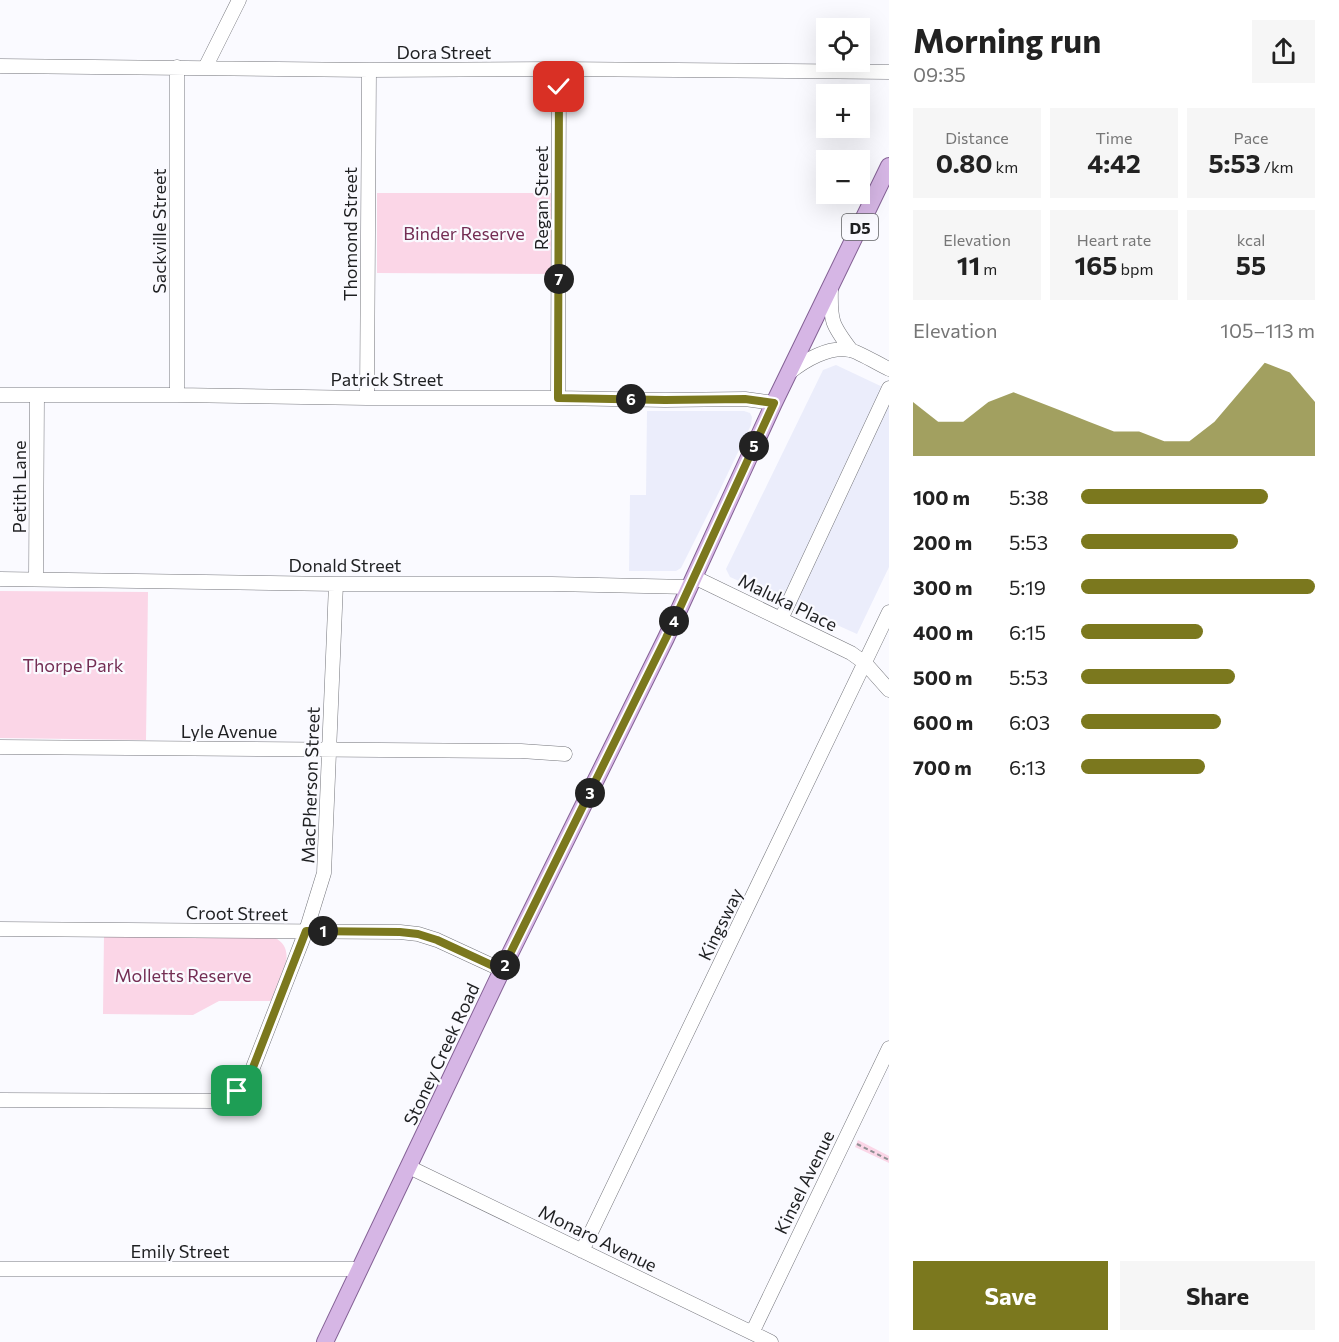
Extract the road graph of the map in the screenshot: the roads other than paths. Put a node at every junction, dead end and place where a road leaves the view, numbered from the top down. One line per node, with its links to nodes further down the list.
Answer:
1 (239, 0): 4 (street)
2 (0, 66): 3 (street, Dora Street)
3 (177, 67): 4 (street, Dora Street); 16 (street, Sackville Street)
4 (205, 68): 6 (street, Dora Street)
5 (559, 69): 6 (street, Dora Street); 7 (street, Dora Street); 18 (street, Regan Street)
6 (369, 70): 17 (street, Thomond Street)
7 (889, 72)
8 (889, 166): 9 (main road, Stoney Creek Road / D5)
9 (831, 287): 10 (street); 12 (main road, Stoney Creek Road / D5)
10 (851, 350): 11 (street); 12 (street)
11 (889, 369)
12 (789, 373): 19 (main road, Stoney Creek Road / D5)
13 (889, 388): 25 (street)
14 (37, 394): 15 (street, Patrick Street); 16 (street, Patrick Street); 21 (street, Petith Lane)
15 (0, 395)
16 (177, 395): 17 (street, Patrick Street)
17 (368, 398): 18 (street, Patrick Street)
18 (558, 398): 19 (street, Patrick Street)
19 (774, 403): 22 (main road, Stoney Creek Road / D5)
20 (0, 579): 21 (street, Donald Street)
21 (36, 579): 23 (street, Donald Street)
22 (692, 582): 23 (street, Donald Street); 25 (street, Maluka Place); 33 (main road, Stoney Creek Road / D5)
23 (336, 584): 29 (street, MacPherson Street)
24 (889, 612): 26 (street, Kingsway)
25 (782, 619): 26 (street, Maluka Place)
26 (865, 663): 27 (street, Maluka Place); 37 (street, Kingsway)
27 (889, 690)
28 (0, 747): 29 (street, Lyle Avenue)
29 (329, 750): 30 (street, Lyle Avenue); 32 (street, MacPherson Street)
30 (565, 754)
31 (0, 928): 32 (street, Croot Street)
32 (306, 931): 33 (street, Croot Street); 35 (street, MacPherson Street)
33 (502, 970): 36 (main road, Stoney Creek Road / D5)
34 (889, 1048): 40 (street, Kinsel Avenue)
35 (0, 1100)
36 (409, 1167): 37 (street, Monaro Avenue); 39 (main road, Stoney Creek Road / D5)
37 (582, 1251): 40 (street, Monaro Avenue)
38 (0, 1269): 39 (street, Emily Street)
39 (360, 1269): 41 (main road, Stoney Creek Road / D5)
40 (752, 1333): 42 (street, Monaro Avenue)
41 (325, 1342)
42 (771, 1342)

